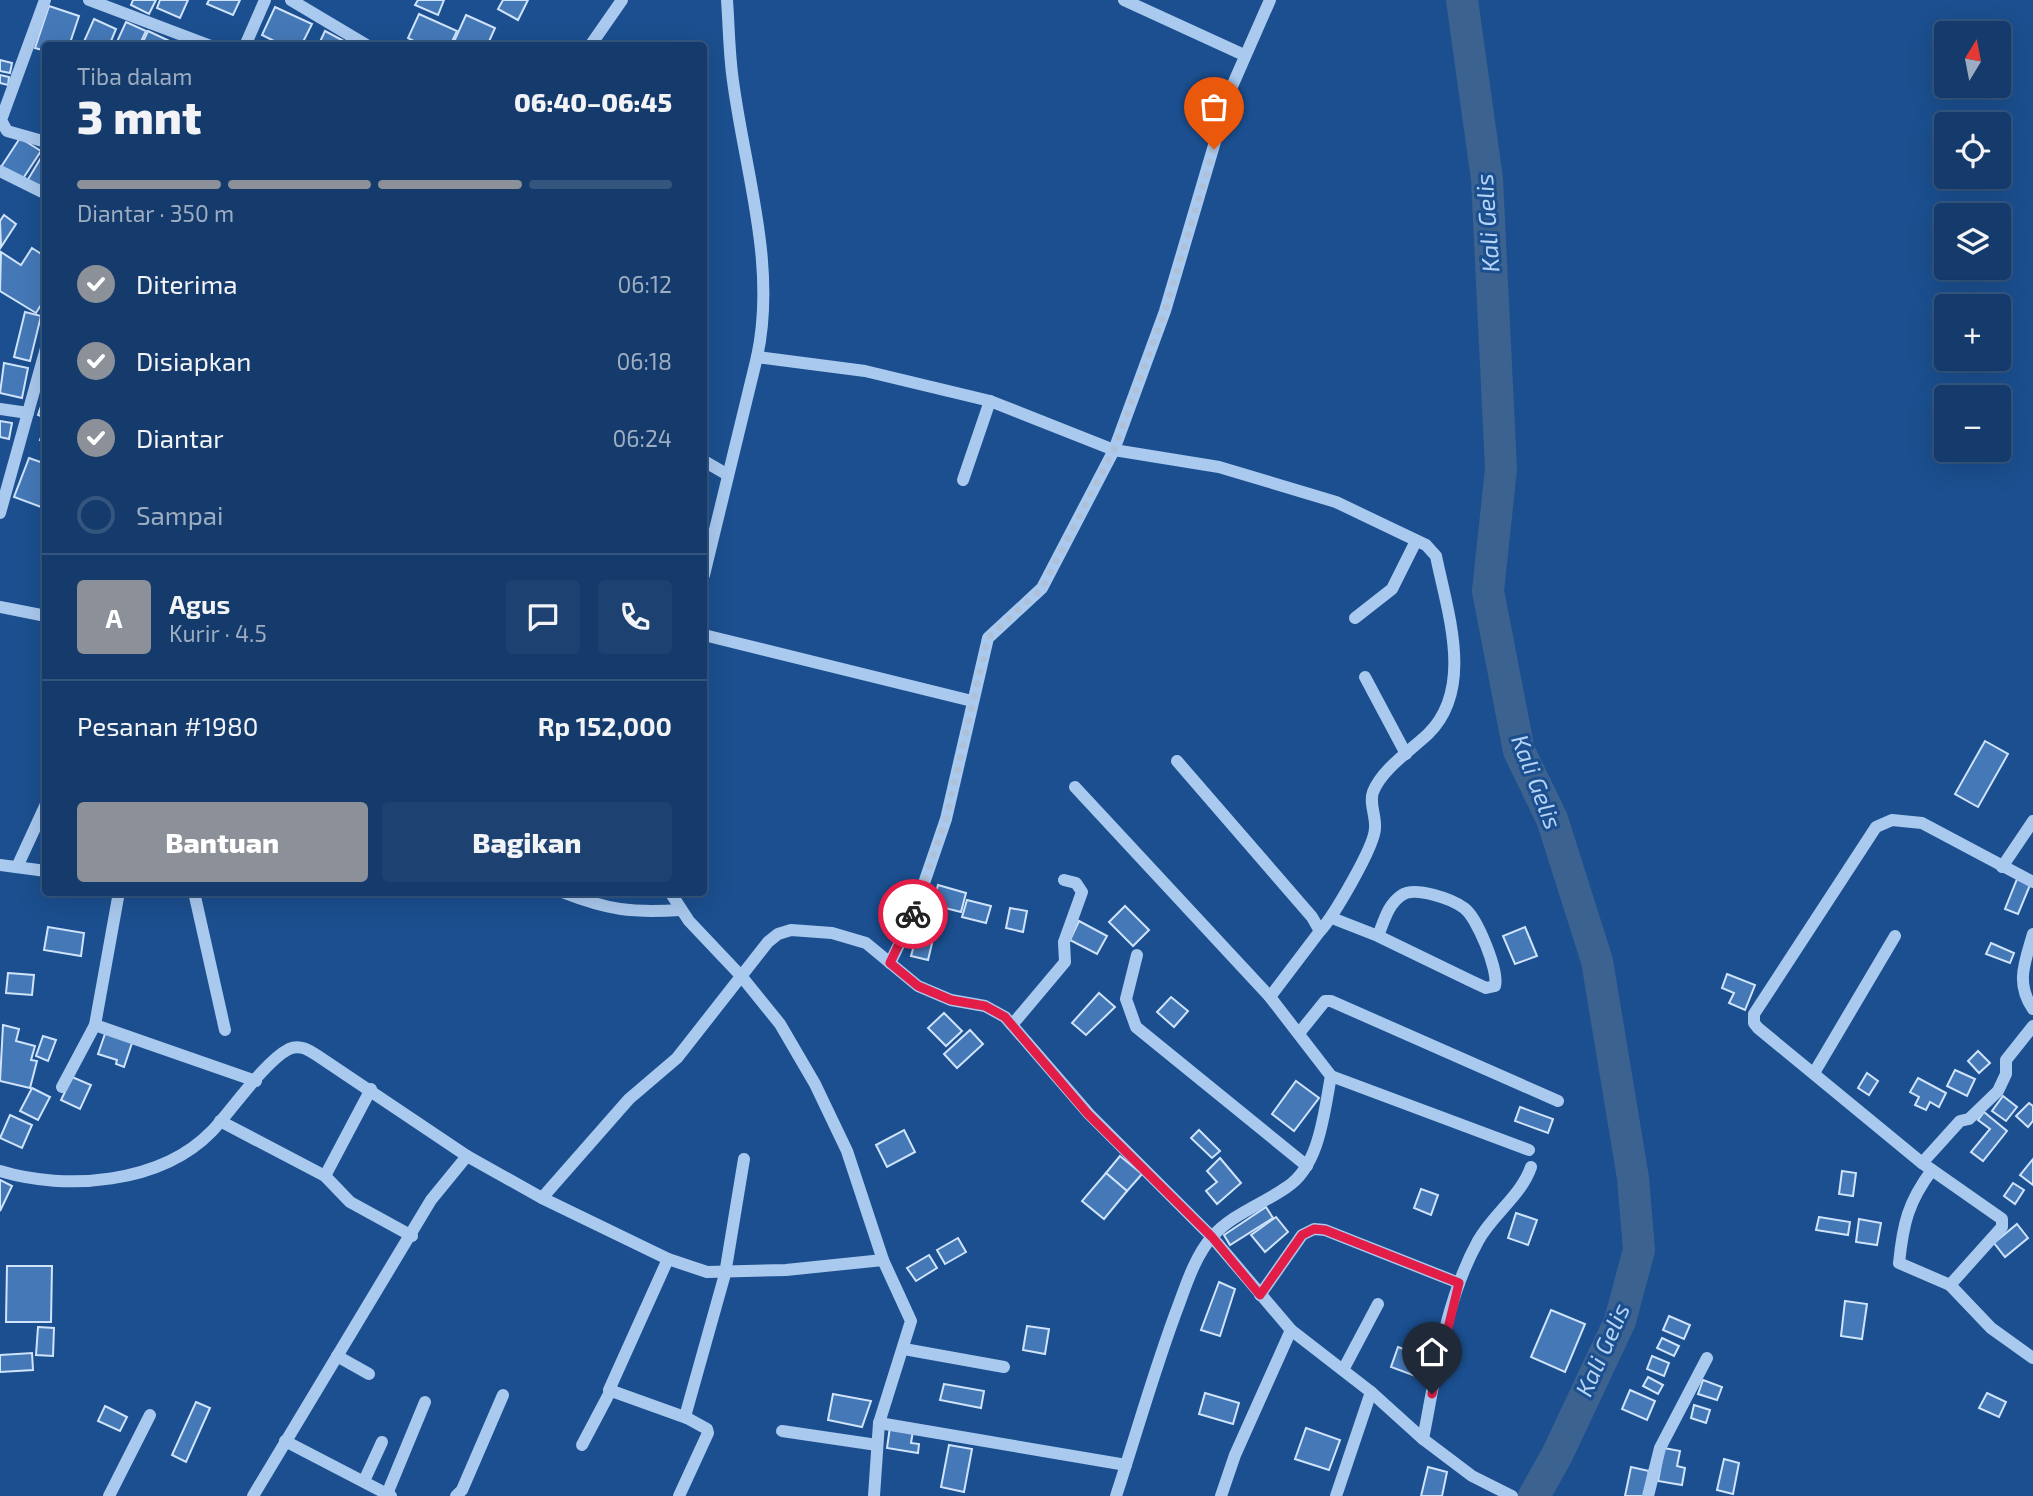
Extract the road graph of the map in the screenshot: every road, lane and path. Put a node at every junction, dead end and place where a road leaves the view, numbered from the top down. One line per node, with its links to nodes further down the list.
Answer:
1 (45, 0): 14 (street)
2 (89, 0): 9 (street)
3 (265, 0): 10 (street)
4 (291, 0): 11 (street)
5 (622, 0): 12 (street)
6 (727, 0): 17 (street)
7 (1124, 0): 13 (street)
8 (1270, 0): 13 (street)
9 (200, 42)
10 (247, 42)
11 (361, 42)
12 (592, 42)
13 (1244, 55): 22 (street)
14 (42, 141)
15 (0, 171): 16 (street)
16 (42, 192)
17 (757, 357): 19 (street); 24 (street)
18 (42, 362): 21 (street)
19 (990, 401): 22 (street); 25 (street)
20 (0, 410): 21 (street)
21 (28, 413): 26 (street)
22 (1114, 450): 27 (street); 34 (street)
23 (707, 463): 24 (street)
24 (728, 475): 28 (street)
25 (963, 480)
26 (0, 513)
27 (1416, 541): 31 (street); 35 (street)
28 (707, 562)
29 (0, 607): 30 (street)
30 (42, 615)
31 (1355, 618)
32 (707, 636): 34 (street)
33 (1365, 677): 35 (street)
34 (972, 701): 57 (street)
35 (1406, 754): 51 (street)
36 (1177, 761): 52 (street)
37 (1075, 787): 59 (street)
38 (42, 813): 41 (street)
39 (2033, 821): 42 (street)
40 (0, 865): 41 (street)
41 (17, 867): 43 (street)
42 (2002, 867): 45 (street); 66 (street)
43 (42, 870)
44 (1064, 880): 62 (street)
45 (2033, 882)
46 (118, 896): 61 (street)
47 (195, 896): 64 (street)
48 (572, 896): 50 (street)
49 (672, 896): 50 (street)
50 (680, 910): 58 (street)
51 (1332, 918): 52 (street); 54 (street)
52 (1320, 931): 59 (street)
53 (2033, 933): 60 (street)
54 (1378, 936): 54 (street)
55 (1895, 936): 66 (street)
56 (1137, 956): 76 (street)
57 (890, 963): 58 (street); 62 (street)
58 (742, 977): 81 (street); 85 (street)
59 (1270, 997): 65 (street)
60 (2033, 1009)
61 (95, 1025): 68 (street); 69 (street)
62 (1012, 1025): 83 (street)
63 (2033, 1026): 78 (street)
64 (225, 1030)
65 (1300, 1032): 67 (street); 71 (street)
66 (1814, 1073): 78 (street)
67 (1331, 1076): 73 (street); 76 (street)
68 (256, 1080): 70 (street); 72 (street)
69 (62, 1087)
70 (371, 1089): 74 (street); 80 (street)
71 (1558, 1101)
72 (220, 1121): 79 (street); 80 (street)
73 (1529, 1150)
74 (467, 1156): 81 (street); 82 (street)
75 (744, 1159): 86 (street)
76 (1307, 1166): 83 (street)
77 (1531, 1167): 87 (street)
78 (1927, 1167): 88 (street); 88 (street)
79 (0, 1171)
80 (324, 1176): 82 (street)
81 (542, 1198): 84 (street)
82 (412, 1236): 93 (street)
83 (1212, 1237): 89 (street); 112 (street)
84 (667, 1259): 86 (street); 99 (street)
85 (883, 1260): 86 (street); 92 (street)
86 (725, 1273): 104 (street)
87 (1459, 1283): 89 (street); 107 (street)
88 (1950, 1285): 95 (street)
89 (1260, 1295): 91 (street)
90 (1378, 1304): 97 (street)
91 (1291, 1330): 97 (street); 121 (street)
92 (904, 1349): 96 (street); 105 (street)
93 (337, 1356): 98 (street); 108 (street)
94 (1707, 1358): 124 (street)
95 (2033, 1358)
96 (1004, 1367)
97 (1343, 1370): 100 (street)
98 (369, 1374)
99 (610, 1392): 104 (street); 110 (street)
100 (1371, 1392): 107 (street); 122 (street)
101 (503, 1395): 117 (street)
102 (425, 1402): 114 (street)
103 (150, 1415): 115 (street)
104 (687, 1418): 118 (street)
105 (878, 1423): 111 (street); 112 (street)
106 (782, 1431): 111 (street)
107 (1423, 1439): 123 (street)
108 (285, 1441): 113 (street); 116 (street)
109 (382, 1442): 113 (street)
110 (582, 1445)
111 (877, 1445): 119 (street)
112 (1126, 1465): 120 (street)
113 (364, 1481): 114 (street)
114 (389, 1495)
115 (109, 1496)
116 (253, 1496)
117 (456, 1496)
118 (680, 1496)
119 (874, 1496)
120 (1115, 1496)
121 (1222, 1496)
122 (1336, 1496)
123 (1513, 1496)
124 (1648, 1496)

